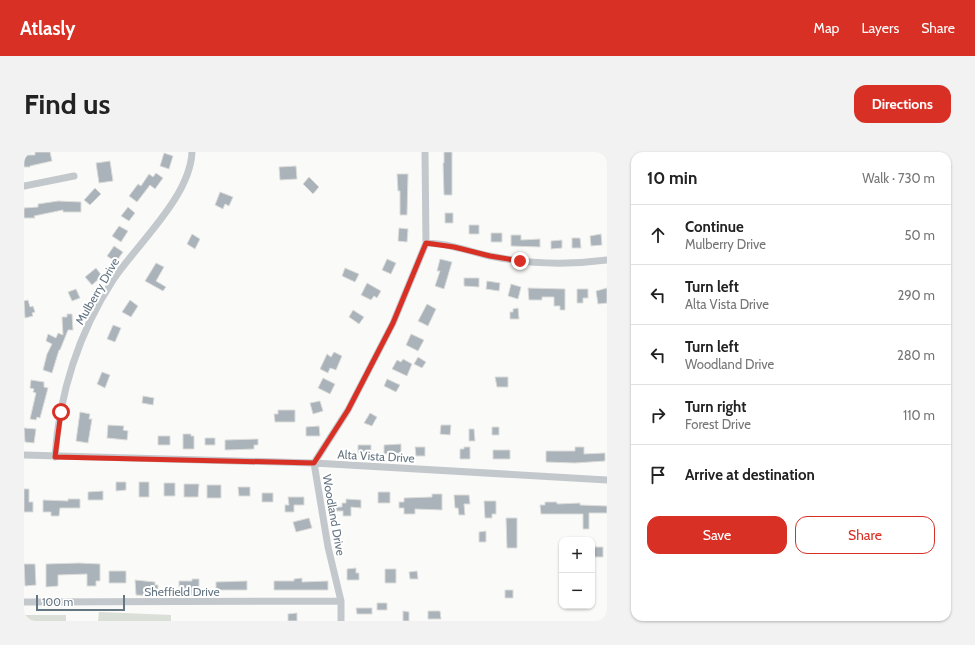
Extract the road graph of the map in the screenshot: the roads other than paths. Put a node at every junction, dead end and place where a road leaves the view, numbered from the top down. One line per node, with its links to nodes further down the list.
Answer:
1 (192, 152): 8 (street, Mulberry Drive)
2 (425, 152): 5 (street, Woodland Drive)
3 (74, 176): 4 (street)
4 (24, 186)
5 (426, 243): 6 (street); 9 (street, Woodland Drive)
6 (607, 260)
7 (24, 455): 8 (street, Alta Vista Drive)
8 (55, 457): 9 (street, Alta Vista Drive)
9 (314, 463): 10 (street, Alta Vista Drive); 11 (street, Woodland Drive)
10 (607, 480)
11 (340, 601): 12 (street, Sheffield Drive); 13 (street, Woodland Drive)
12 (24, 602)
13 (341, 621)

